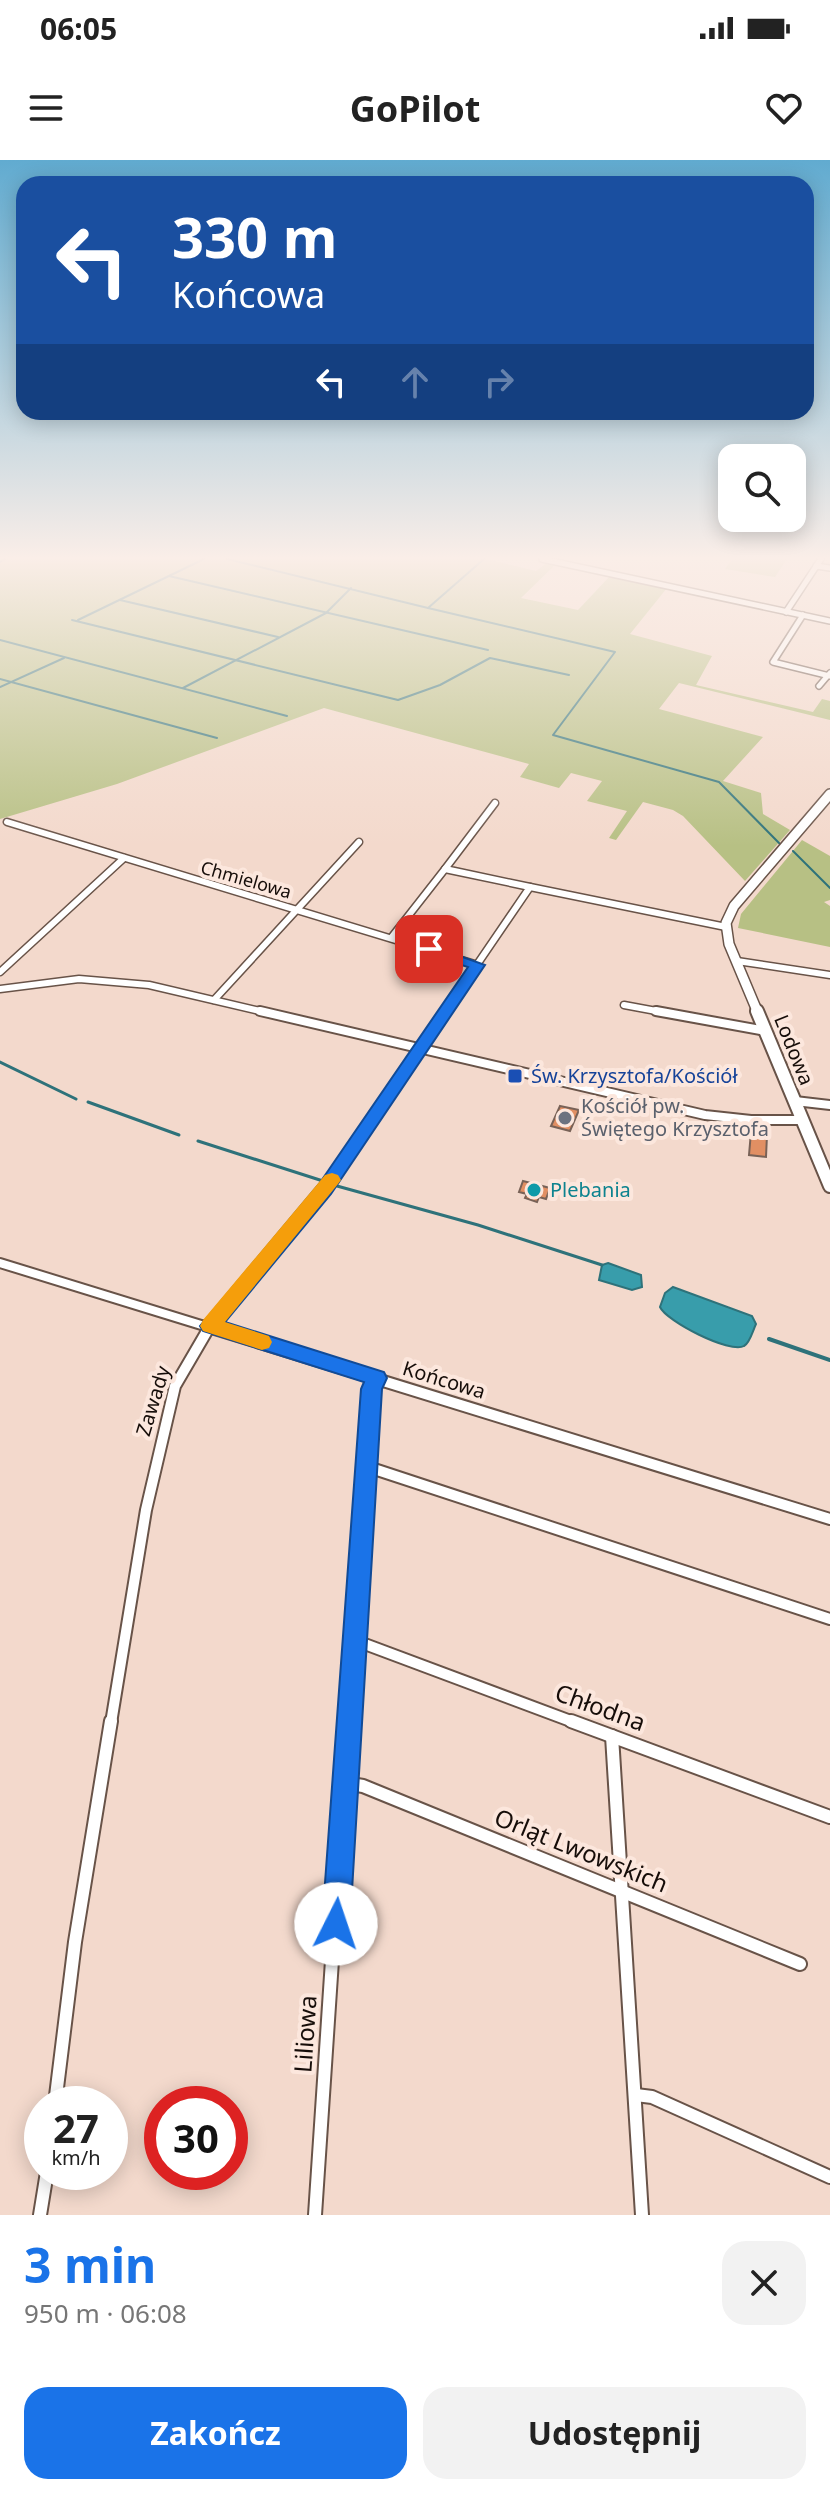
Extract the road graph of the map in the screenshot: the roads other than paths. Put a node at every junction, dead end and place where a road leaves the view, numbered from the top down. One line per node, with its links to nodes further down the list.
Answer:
1 (778, 655): 2 (street)
2 (829, 675): 3 (street)
3 (819, 686)
4 (830, 794): 12 (street)
5 (495, 803): 9 (street)
6 (7, 822): 8 (street, Chmielowa)
7 (359, 842): 11 (street)
8 (124, 858): 11 (street, Chmielowa); 16 (street)
9 (445, 869): 10 (street); 13 (street)
10 (530, 887): 12 (street); 15 (street, Zawady)
11 (297, 909): 13 (street, Chmielowa); 19 (street)
12 (726, 927): 14 (street, Lodowa)
13 (391, 938): 15 (street, Chmielowa)
14 (737, 961): 17 (street); 21 (street, Lodowa)
15 (478, 965): 22 (street, Zawady)
16 (0, 972)
17 (830, 975)
18 (0, 989): 19 (street)
19 (214, 1000): 22 (street)
20 (624, 1005): 21 (street)
21 (767, 1031): 23 (street, Lodowa)
22 (421, 1048): 25 (street); 29 (street, Zawady)
23 (795, 1101): 24 (street); 25 (street, Lodowa)
24 (830, 1105)
25 (802, 1120): 26 (street, Lodowa)
26 (825, 1162): 27 (street, Lodowa)
27 (830, 1186)
28 (0, 1263): 29 (street, Końcowa)
29 (210, 1326): 30 (street, Końcowa); 40 (street, Zawady)
30 (377, 1378): 31 (street, Liliowa); 32 (street, Końcowa)
31 (365, 1466): 33 (street); 34 (street, Liliowa)
32 (830, 1519)
33 (830, 1619)
34 (354, 1640): 35 (street, Chłodna); 36 (street, Liliowa)
35 (612, 1736): 37 (street, Chłodna); 38 (street)
36 (345, 1783): 38 (street, Orląt Lwowskich); 45 (street, Liliowa)
37 (830, 1817)
38 (623, 1892): 39 (street, Orląt Lwowskich); 41 (street)
39 (800, 1964)
40 (57, 2086)
41 (636, 2095): 42 (street); 46 (street)
42 (830, 2177)
43 (44, 2190): 44 (street)
44 (40, 2215)
45 (315, 2215)
46 (642, 2215)

